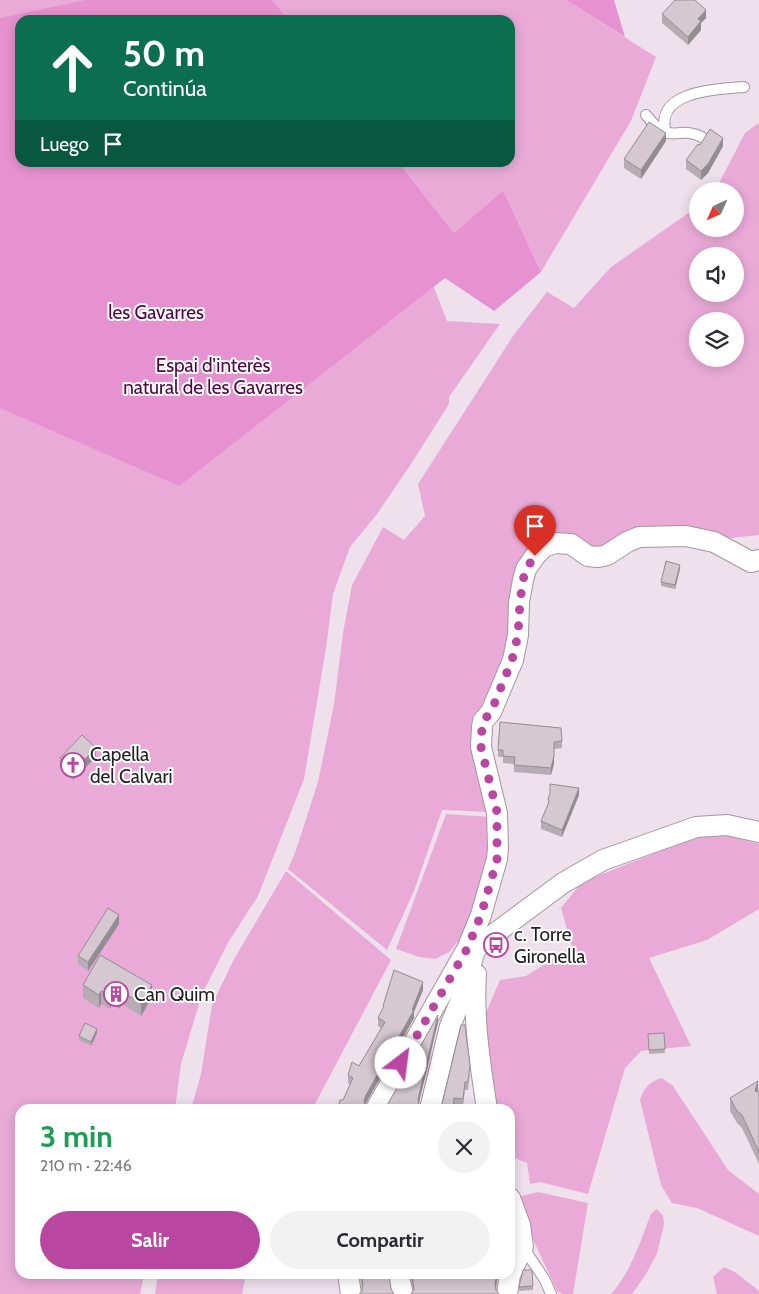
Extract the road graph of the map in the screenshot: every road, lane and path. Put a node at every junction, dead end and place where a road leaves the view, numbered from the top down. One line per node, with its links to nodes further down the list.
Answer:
1 (744, 87): 3 (lane)
2 (646, 115): 3 (lane)
3 (666, 133): 4 (lane)
4 (702, 137)
5 (759, 560): 7 (street)
6 (759, 832): 7 (street)
7 (471, 949): 8 (street); 9 (street); 10 (street)
8 (379, 1104)
9 (431, 1104)
10 (486, 1104)
11 (515, 1212): 12 (street)
12 (523, 1247): 13 (street); 20 (lane)
13 (515, 1264)
14 (349, 1279): 17 (street)
15 (399, 1279): 18 (street)
16 (509, 1279): 19 (street)
17 (351, 1294)
18 (403, 1294)
19 (507, 1294)
20 (551, 1294)

